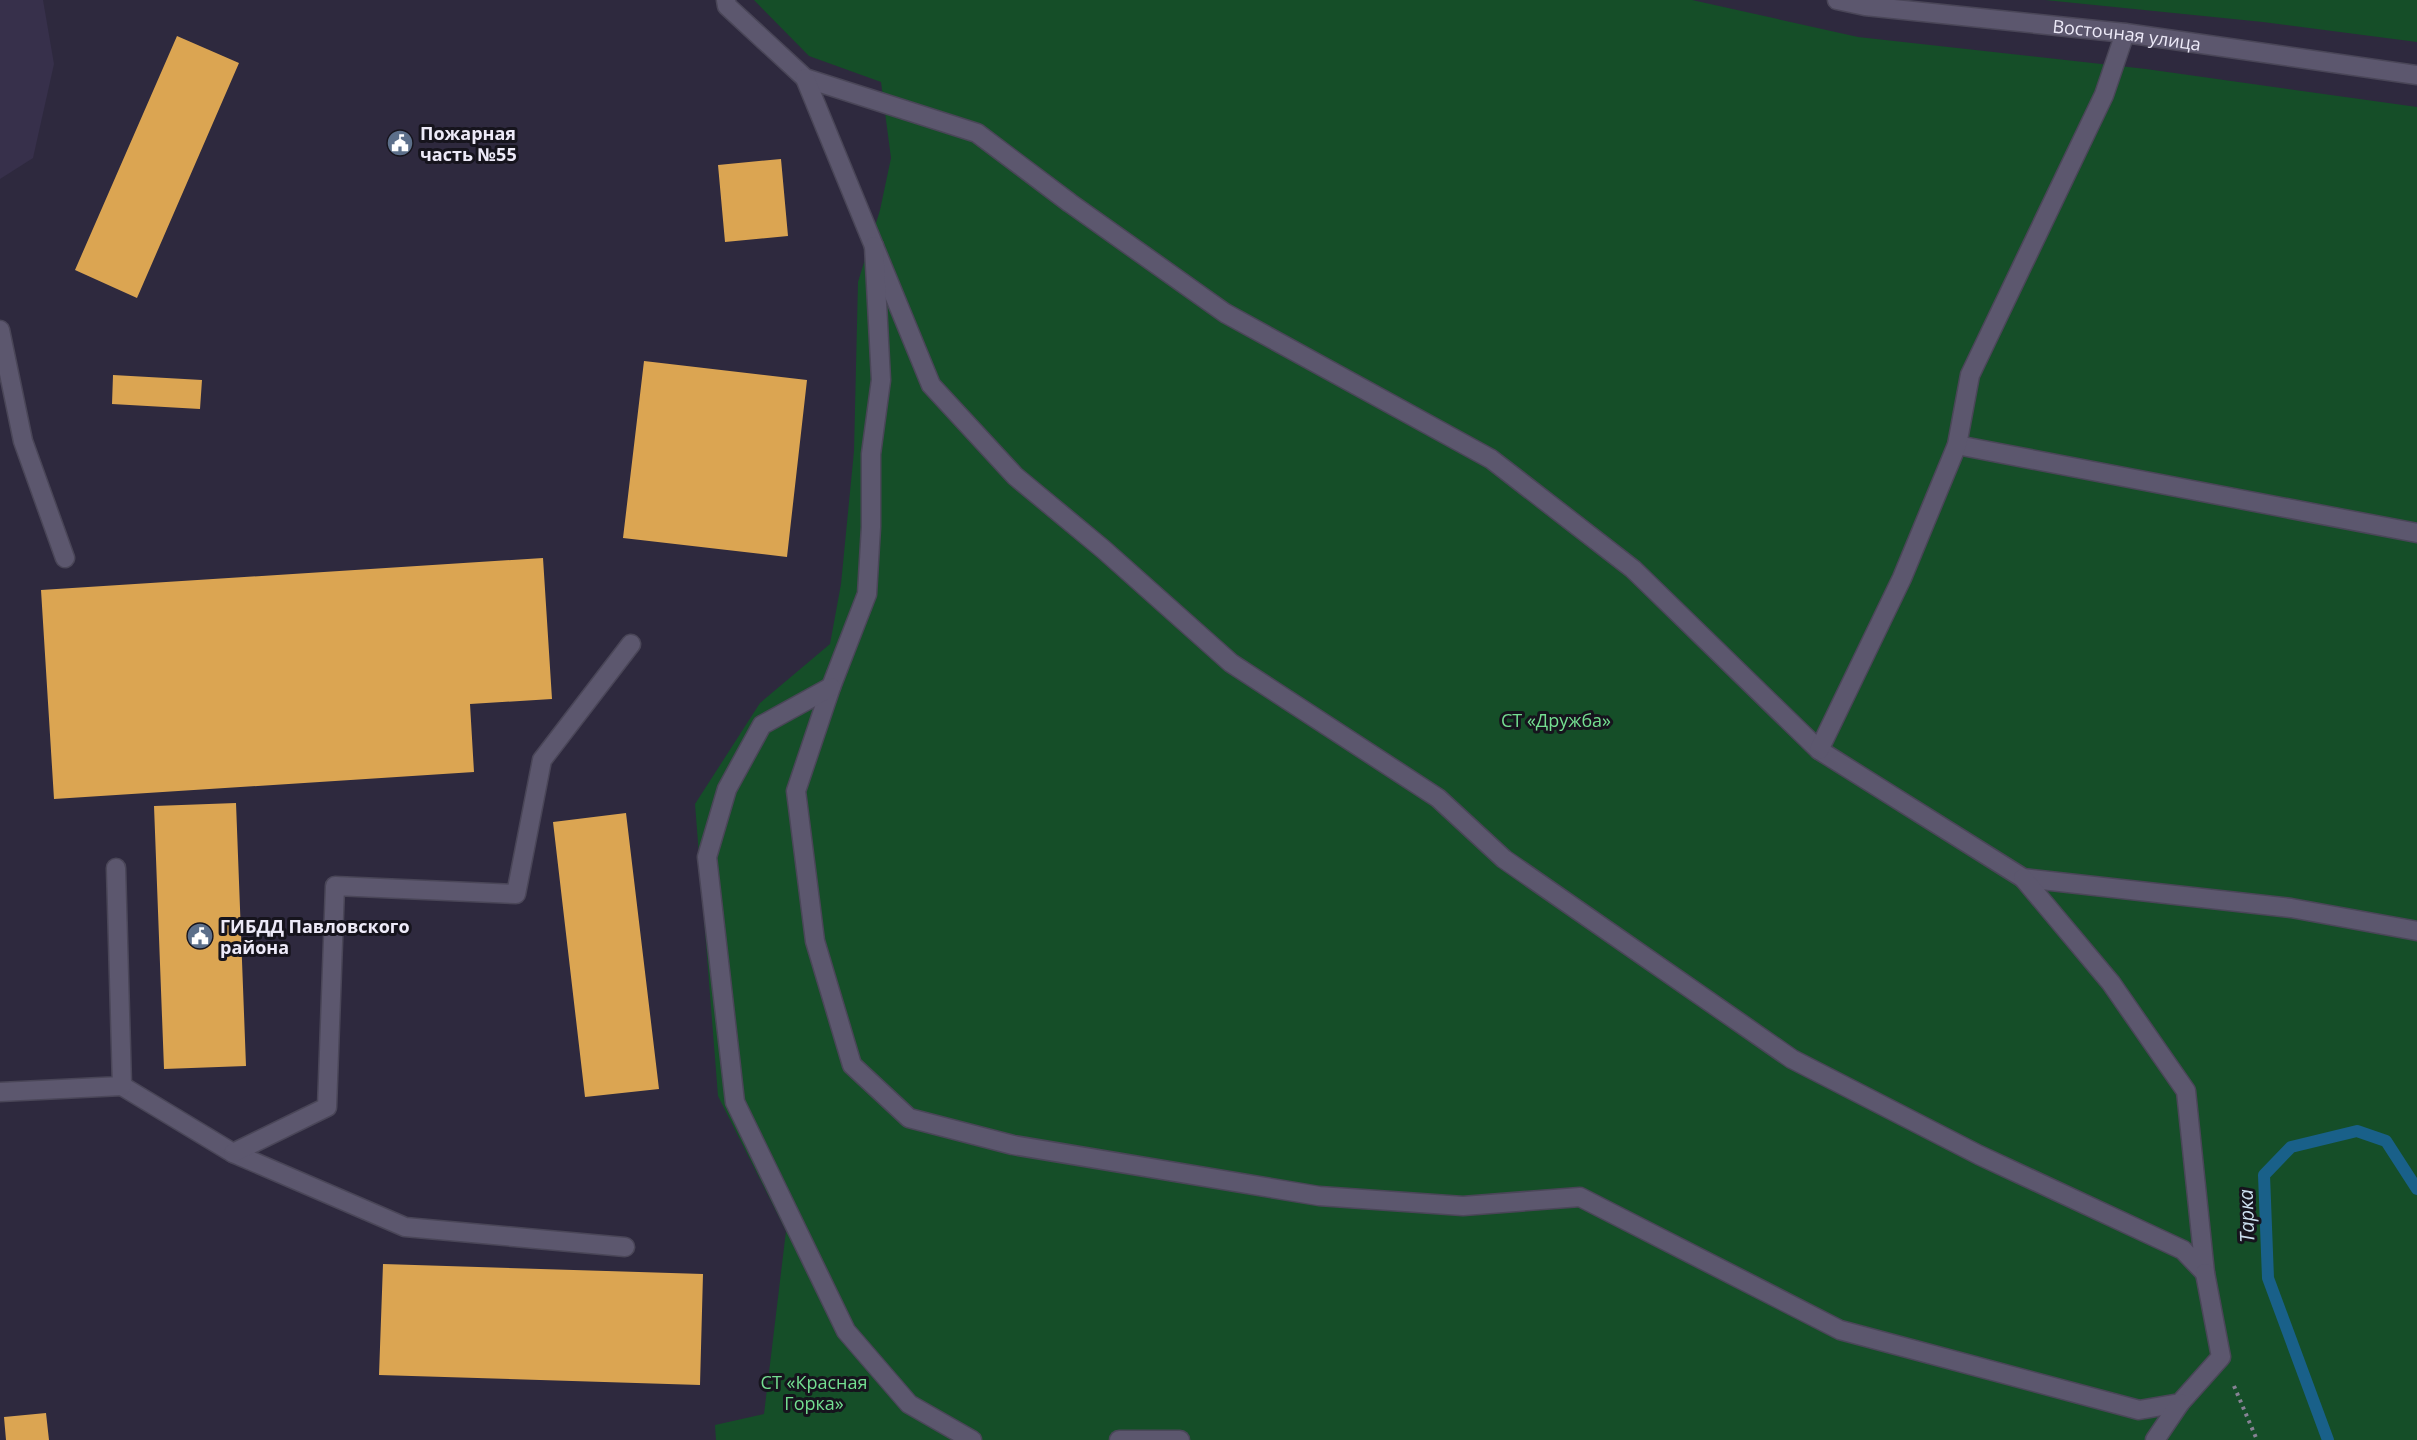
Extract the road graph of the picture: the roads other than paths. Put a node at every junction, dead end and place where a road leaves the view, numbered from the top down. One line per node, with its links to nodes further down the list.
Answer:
1 (726, 0): 5 (street)
2 (1837, 0): 3 (street, Восточная улица)
3 (2125, 33): 4 (street, Восточная улица); 8 (street)
4 (2417, 75)
5 (805, 78): 6 (street); 13 (street)
6 (874, 246): 12 (street); 21 (street)
7 (0, 330): 10 (street)
8 (1957, 445): 9 (street); 13 (street)
9 (2417, 532)
10 (65, 558)
11 (632, 644): 19 (street)
12 (831, 687): 22 (street); 23 (street)
13 (1820, 750): 15 (street)
14 (116, 868): 17 (street)
15 (2023, 878): 16 (street); 21 (street)
16 (2417, 932)
17 (122, 1086): 18 (street); 19 (street)
18 (0, 1092)
19 (233, 1153): 20 (street)
20 (625, 1247)
21 (2205, 1273): 22 (street)
22 (2180, 1403): 26 (street)
23 (972, 1440)
24 (1119, 1440): 25 (street)
25 (1179, 1440)
26 (2155, 1440)

